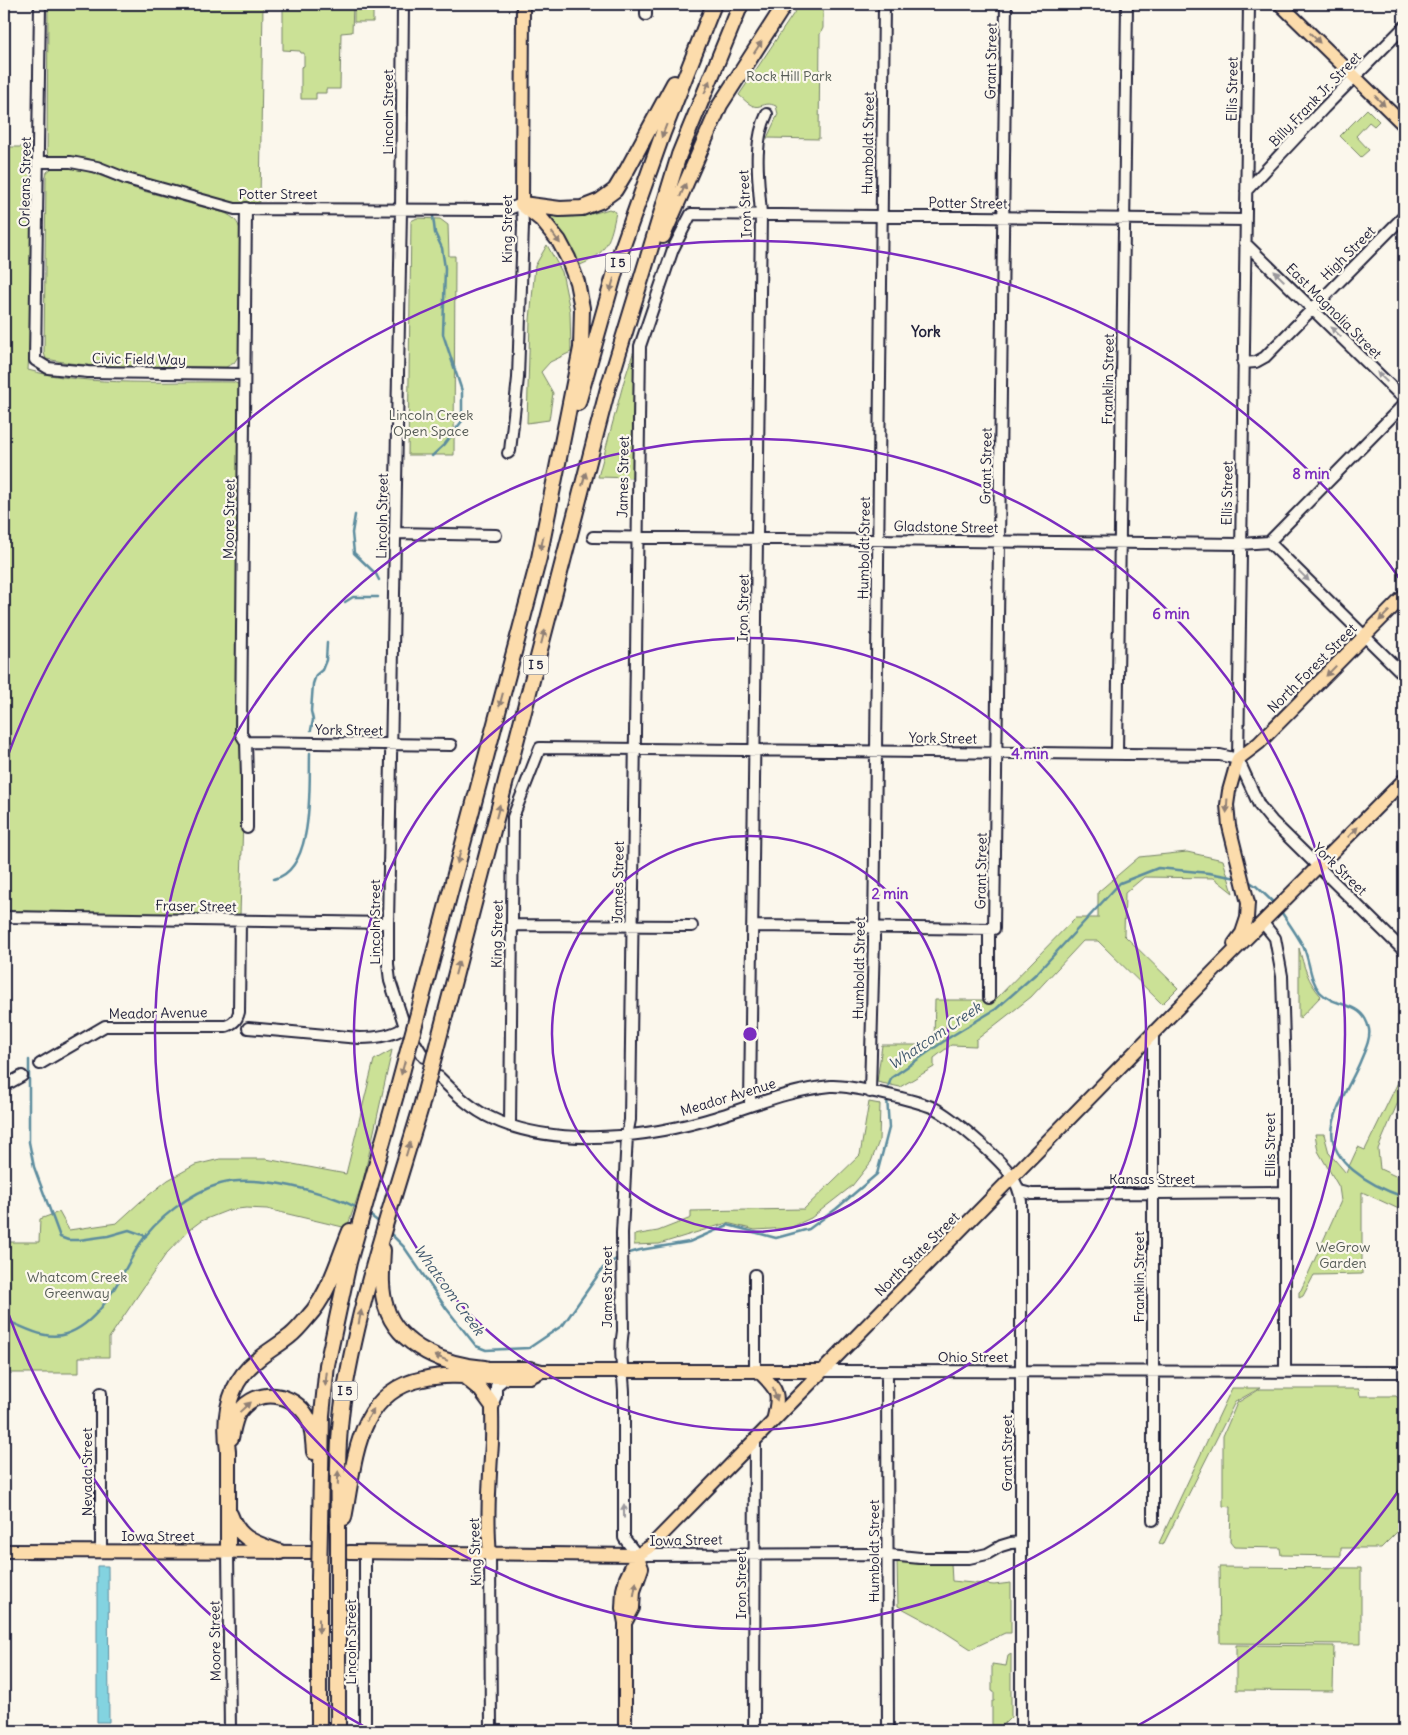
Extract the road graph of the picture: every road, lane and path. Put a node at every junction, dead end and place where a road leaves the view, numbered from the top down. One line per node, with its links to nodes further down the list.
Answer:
1 (40, 4): 21 (street, Orleans Street)
2 (403, 4): 25 (street, Lincoln Street)
3 (523, 4): 15 (main road, King Street)
4 (530, 4): 15 (main road)
5 (646, 4): 14 (street)
6 (714, 4): 17 (highway, I 5)
7 (741, 4): 35 (highway, I 5, one-way to 7)
8 (785, 4): 35 (highway, one-way to 8)
9 (884, 4): 28 (street, Humboldt Street)
10 (1006, 4): 30 (street, Grant Street)
11 (1127, 4): 31 (street, Franklin Street)
12 (1249, 4): 22 (street, Ellis Street)
13 (1280, 4): 18 (main road, one-way to 18)
14 (646, 15)
15 (523, 26): 23 (main road, King Street)
16 (1404, 27): 18 (street, Billy Frank Jr. Street)
17 (701, 37): 23 (highway); 42 (highway, I 5, one-way to 42)
18 (1355, 77): 20 (main road, one-way to 20); 22 (street, Billy Frank Jr. Street)
19 (767, 114): 27 (street, Iron Street)
20 (1404, 126)
21 (39, 162): 24 (street, Potter Street); 36 (street, Orleans Street)
22 (1246, 191): 32 (street, Ellis Street)
23 (522, 204): 25 (street, Potter Street); 41 (street, King Street); 42 (highway, one-way to 42)
24 (246, 208): 25 (street, Potter Street); 38 (street, Moore Street)
25 (402, 208): 43 (street, Lincoln Street)
26 (691, 214): 27 (street, Potter Street); 46 (street, James Street)
27 (762, 214): 28 (street, Potter Street); 47 (street, Iron Street)
28 (882, 216): 30 (street, Potter Street); 48 (street, Humboldt Street)
29 (1404, 216): 34 (street, High Street)
30 (1003, 218): 31 (street, Potter Street); 49 (street, Grant Street)
31 (1124, 219): 32 (street, Potter Street); 51 (street, Franklin Street)
32 (1246, 220): 33 (street, Ellis Street)
33 (1245, 243): 34 (street, East Magnolia Street, one-way to 33); 37 (street, Ellis Street)
34 (1312, 309): 37 (street, High Street); 39 (street, East Magnolia Street, one-way to 34)
35 (631, 316): 98 (highway, I 5, one-way to 35, bridge)
36 (35, 360): 38 (street, Civic Field Way)
37 (1244, 363): 52 (street, Ellis Street)
38 (244, 374): 56 (street, Moore Street)
39 (1404, 399)
40 (1404, 404): 50 (street)
41 (508, 453)
42 (552, 495): 99 (highway, I 5, one-way to 99, bridge)
43 (395, 533): 44 (street); 57 (street, Lincoln Street)
44 (496, 535)
45 (593, 537): 46 (street, Gladstone Street)
46 (637, 538): 47 (street, Gladstone Street); 60 (street, James Street)
47 (757, 539): 48 (street, Gladstone Street); 61 (street, Iron Street)
48 (878, 540): 49 (street, Gladstone Street); 62 (street, Humboldt Street)
49 (999, 541): 51 (street, Gladstone Street); 63 (street, Grant Street)
50 (1269, 542): 52 (street, Gladstone Street); 54 (street, one-way to 54)
51 (1120, 543): 52 (street, Gladstone Street); 64 (street, Franklin Street)
52 (1241, 544): 65 (street, Ellis Street)
53 (1404, 596): 54 (main road, North Forest Street, one-way to 54)
54 (1365, 636): 55 (street); 65 (main road, North Forest Street, one-way to 65)
55 (1404, 675)
56 (246, 742): 57 (street, York Street); 67 (street, Moore Street)
57 (392, 744): 58 (street, York Street); 71 (street, Lincoln Street)
58 (451, 745)
59 (540, 748): 60 (street, York Street); 73 (street, King Street)
60 (635, 749): 61 (street, York Street); 74 (street, James Street)
61 (754, 750): 62 (street, York Street); 76 (street, Iron Street)
62 (876, 751): 63 (street, York Street); 77 (street, Humboldt Street)
63 (996, 753): 64 (street, York Street); 78 (street, Grant Street)
64 (1117, 754): 65 (street, York Street)
65 (1238, 759): 68 (street, York Street); 80 (main road, Ellis Street, one-way to 80)
66 (1404, 780): 68 (main road, one-way to 66)
67 (247, 828)
68 (1319, 867): 72 (main road); 79 (street, York Street)
69 (4, 917): 70 (street, Fraser Street)
70 (240, 920): 71 (street, Fraser Street); 86 (street, Meador Avenue)
71 (388, 923): 82 (street, Lincoln Street)
72 (1264, 923): 80 (main road); 96 (street, Ellis Street)
73 (512, 924): 74 (street); 92 (street, King Street)
74 (632, 926): 75 (street); 93 (street, James Street)
75 (692, 926)
76 (752, 926): 77 (street); 91 (street, Iron Street)
77 (874, 928): 78 (street); 90 (street, Humboldt Street)
78 (992, 928): 81 (street, Grant Street)
79 (1404, 951)
80 (1215, 970): 83 (main road, North State Street)
81 (989, 998)
82 (248, 1028)
83 (1153, 1035): 94 (main road, North State Street); 97 (street, Franklin Street)
84 (416, 1044): 85 (street)
85 (424, 1057)
86 (40, 1064)
87 (22, 1076): 89 (street)
88 (439, 1077): 92 (street, Meador Avenue)
89 (4, 1086)
90 (870, 1092): 91 (street, Meador Avenue); 94 (street, Meador Avenue)
91 (750, 1105): 93 (street, Meador Avenue)
92 (510, 1126): 93 (street, Meador Avenue)
93 (627, 1136): 103 (street, James Street)
94 (1013, 1177): 95 (street, Grant Street); 105 (main road, North State Street)
95 (1020, 1191): 97 (street, Kansas Street); 107 (street, Grant Street)
96 (1285, 1192): 97 (street, Kansas Street); 109 (street, Ellis Street)
97 (1153, 1193): 108 (street, Franklin Street)
98 (378, 1261): 102 (highway, one-way to 98); 121 (highway, I 5, one-way to 98)
99 (343, 1262): 117 (highway); 119 (highway, I 5, one-way to 119)
100 (755, 1275): 104 (street)
101 (542, 1371): 102 (main road, Ohio Street); 103 (main road, Ohio Street); 112 (main road, Ohio Street)
102 (488, 1372): 111 (highway); 112 (main road, Ohio Street)
103 (621, 1372): 104 (main road, Ohio Street); 133 (street, James Street, one-way to 103)
104 (757, 1372): 105 (main road, Ohio Street); 115 (main road, one-way to 115)
105 (822, 1372): 106 (street, Ohio Street); 115 (main road, North State Street)
106 (887, 1372): 107 (street, Ohio Street); 132 (street, Humboldt Street)
107 (1021, 1372): 108 (street, Ohio Street); 122 (street, Grant Street)
108 (1153, 1372): 109 (street, Ohio Street); 120 (street, Franklin Street)
109 (1285, 1372): 110 (street, Ohio Street)
110 (1404, 1372)
111 (464, 1376): 114 (highway); 121 (highway, one-way to 111)
112 (507, 1377): 114 (street, King Street)
113 (101, 1393): 125 (street, Nevada Street)
114 (492, 1405): 130 (main road, King Street)
115 (773, 1421): 116 (main road, North State Street)
116 (755, 1439): 131 (street, Iron Street); 133 (main road, North State Street)
117 (228, 1452): 118 (highway); 119 (highway, one-way to 119)
118 (229, 1511): 126 (highway); 127 (highway)
119 (320, 1520): 135 (highway, I 5, one-way to 135, bridge)
120 (1153, 1520)
121 (340, 1526): 123 (highway, I 5, bridge)
122 (1021, 1542): 132 (street, Iowa Street); 142 (street, Grant Street)
123 (343, 1549): 129 (main road, Iowa Street); 136 (highway, I 5, bridge)
124 (4, 1551): 125 (main road, Iowa Street)
125 (101, 1551): 126 (main road, Iowa Street)
126 (228, 1551): 127 (main road, Iowa Street); 134 (street, Moore Street)
127 (280, 1552): 128 (main road, Iowa Street)
128 (312, 1552)
129 (365, 1552): 130 (main road, Iowa Street); 137 (street, Lincoln Street)
130 (490, 1554): 133 (main road, Iowa Street); 138 (street, King Street)
131 (754, 1554): 132 (street, Iowa Street); 133 (street, Iowa Street); 140 (street, Iron Street)
132 (888, 1554): 141 (street, Humboldt Street)
133 (637, 1556): 139 (main road, James Street)
134 (230, 1731)
135 (319, 1731)
136 (338, 1731)
137 (365, 1731)
138 (491, 1731)
139 (625, 1731)
140 (754, 1731)
141 (888, 1731)
142 (1021, 1731)

